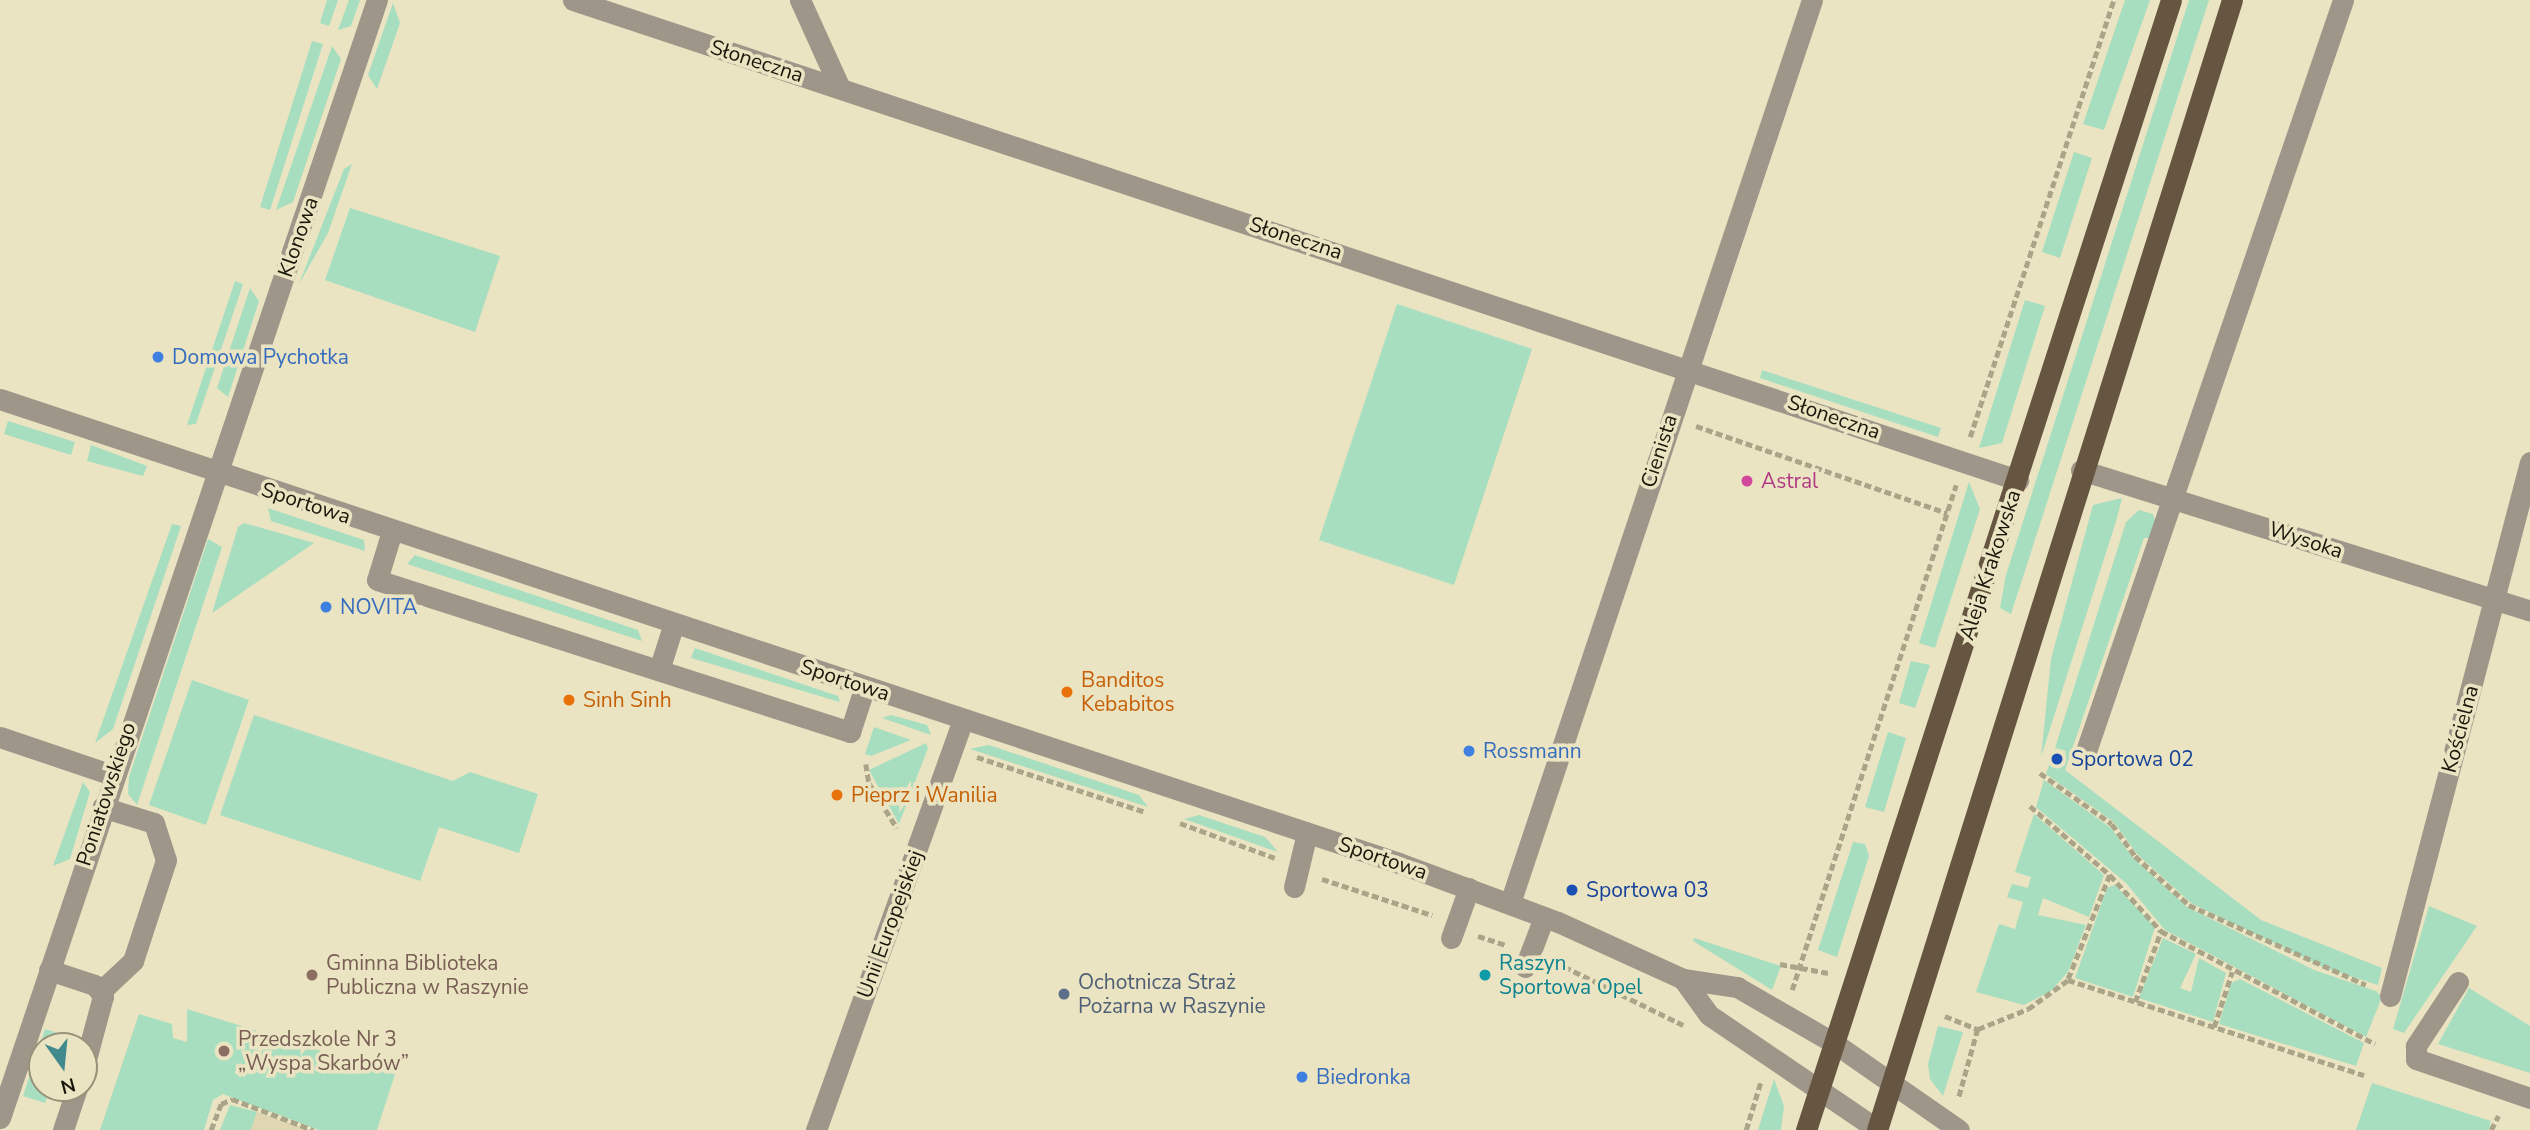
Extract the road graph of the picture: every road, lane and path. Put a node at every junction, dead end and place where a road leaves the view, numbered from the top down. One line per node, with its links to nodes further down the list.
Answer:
1 (377, 0): 16 (street, Klonowa)
2 (573, 0): 9 (street, Słoneczna)
3 (800, 0): 9 (street)
4 (1812, 0): 10 (street, Cienista)
5 (2114, 0): 13 (path)
6 (2171, 0): 18 (main road, Aleja Krakowska)
7 (2232, 0): 15 (main road)
8 (2343, 0): 19 (street)
9 (839, 88): 10 (street, Słoneczna)
10 (1686, 366): 18 (street, Słoneczna); 45 (street, Cienista)
11 (0, 399): 16 (street, Sportowa)
12 (1684, 422): 20 (path)
13 (1968, 446)
14 (2530, 462): 22 (street, Kościelna)
15 (2081, 470): 19 (street, Wysoka); 78 (main road)
16 (218, 473): 21 (street, Sportowa); 33 (street, Poniatowskiego)
17 (1959, 475): 20 (path)
18 (2018, 480): 71 (main road, Aleja Krakowska)
19 (2177, 499): 22 (street, Wysoka); 29 (street)
20 (1947, 513): 54 (path)
21 (392, 531): 24 (street, Sportowa); 25 (street)
22 (2494, 601): 23 (street, Wysoka); 63 (street, Kościelna)
23 (2530, 611)
24 (674, 623): 25 (street); 26 (street, Sportowa)
25 (659, 670): 26 (street)
26 (865, 686): 27 (street, Sportowa)
27 (963, 719): 39 (street, Sportowa); 88 (street, Unii Europejskiej)
28 (0, 737): 33 (street)
29 (2084, 758)
30 (968, 761): 36 (path)
31 (866, 764): 38 (path)
32 (2040, 773): 63 (path)
33 (113, 775): 35 (street, Poniatowskiego)
34 (2029, 806): 41 (path)
35 (102, 807): 56 (street, Poniatowskiego); 62 (street)
36 (1145, 812)
37 (1180, 823): 40 (path)
38 (903, 832)
39 (1307, 833): 43 (street); 44 (street, Sportowa)
40 (1279, 859)
41 (2109, 876): 48 (path); 60 (path)
42 (1322, 879): 46 (path)
43 (1294, 887)
44 (1469, 888): 45 (street, Sportowa); 50 (street)
45 (1510, 903): 47 (street, Sportowa)
46 (1433, 916)
47 (1544, 917): 55 (street); 59 (street, Sportowa)
48 (2161, 931): 58 (path); 65 (path)
49 (1475, 935): 51 (path)
50 (1451, 938)
51 (1507, 945)
52 (1555, 962): 68 (path)
53 (1780, 964): 54 (path)
54 (1800, 967): 57 (path); 64 (path)
55 (1525, 968)
56 (49, 970): 62 (street); 73 (street, Poniatowskiego)
57 (1828, 972)
58 (2232, 972): 67 (path); 72 (path)
59 (1683, 979): 71 (street, Sportowa); 79 (street)
60 (2068, 980): 65 (path); 69 (path)
61 (2458, 982): 80 (street)
62 (101, 991): 70 (street)
63 (2391, 993)
64 (1791, 995)
65 (2134, 1002): 67 (path)
66 (1945, 1016): 69 (path)
67 (2214, 1027): 76 (path)
68 (1689, 1029)
69 (1978, 1029): 82 (path)
70 (95, 1032)
71 (1834, 1043): 78 (street, Sportowa); 79 (main road, Aleja Krakowska)
72 (2375, 1044)
73 (9, 1062): 84 (street, Poniatowskiego)
74 (1754, 1070): 77 (path)
75 (1765, 1070): 77 (path)
76 (2364, 1075)
77 (1762, 1077): 89 (path)
78 (1891, 1086): 91 (main road); 92 (street, Sportowa)
79 (1818, 1093): 90 (main road, Aleja Krakowska); 91 (street)
80 (2530, 1098)
81 (72, 1102): 85 (street)
82 (1957, 1105)
83 (2498, 1116): 93 (path)
84 (0, 1118)
85 (63, 1130)
86 (211, 1130): 87 (path)
87 (313, 1130)
88 (816, 1130)
89 (1746, 1130)
90 (1806, 1130)
91 (1877, 1130)
92 (1959, 1130)
93 (2491, 1130)

